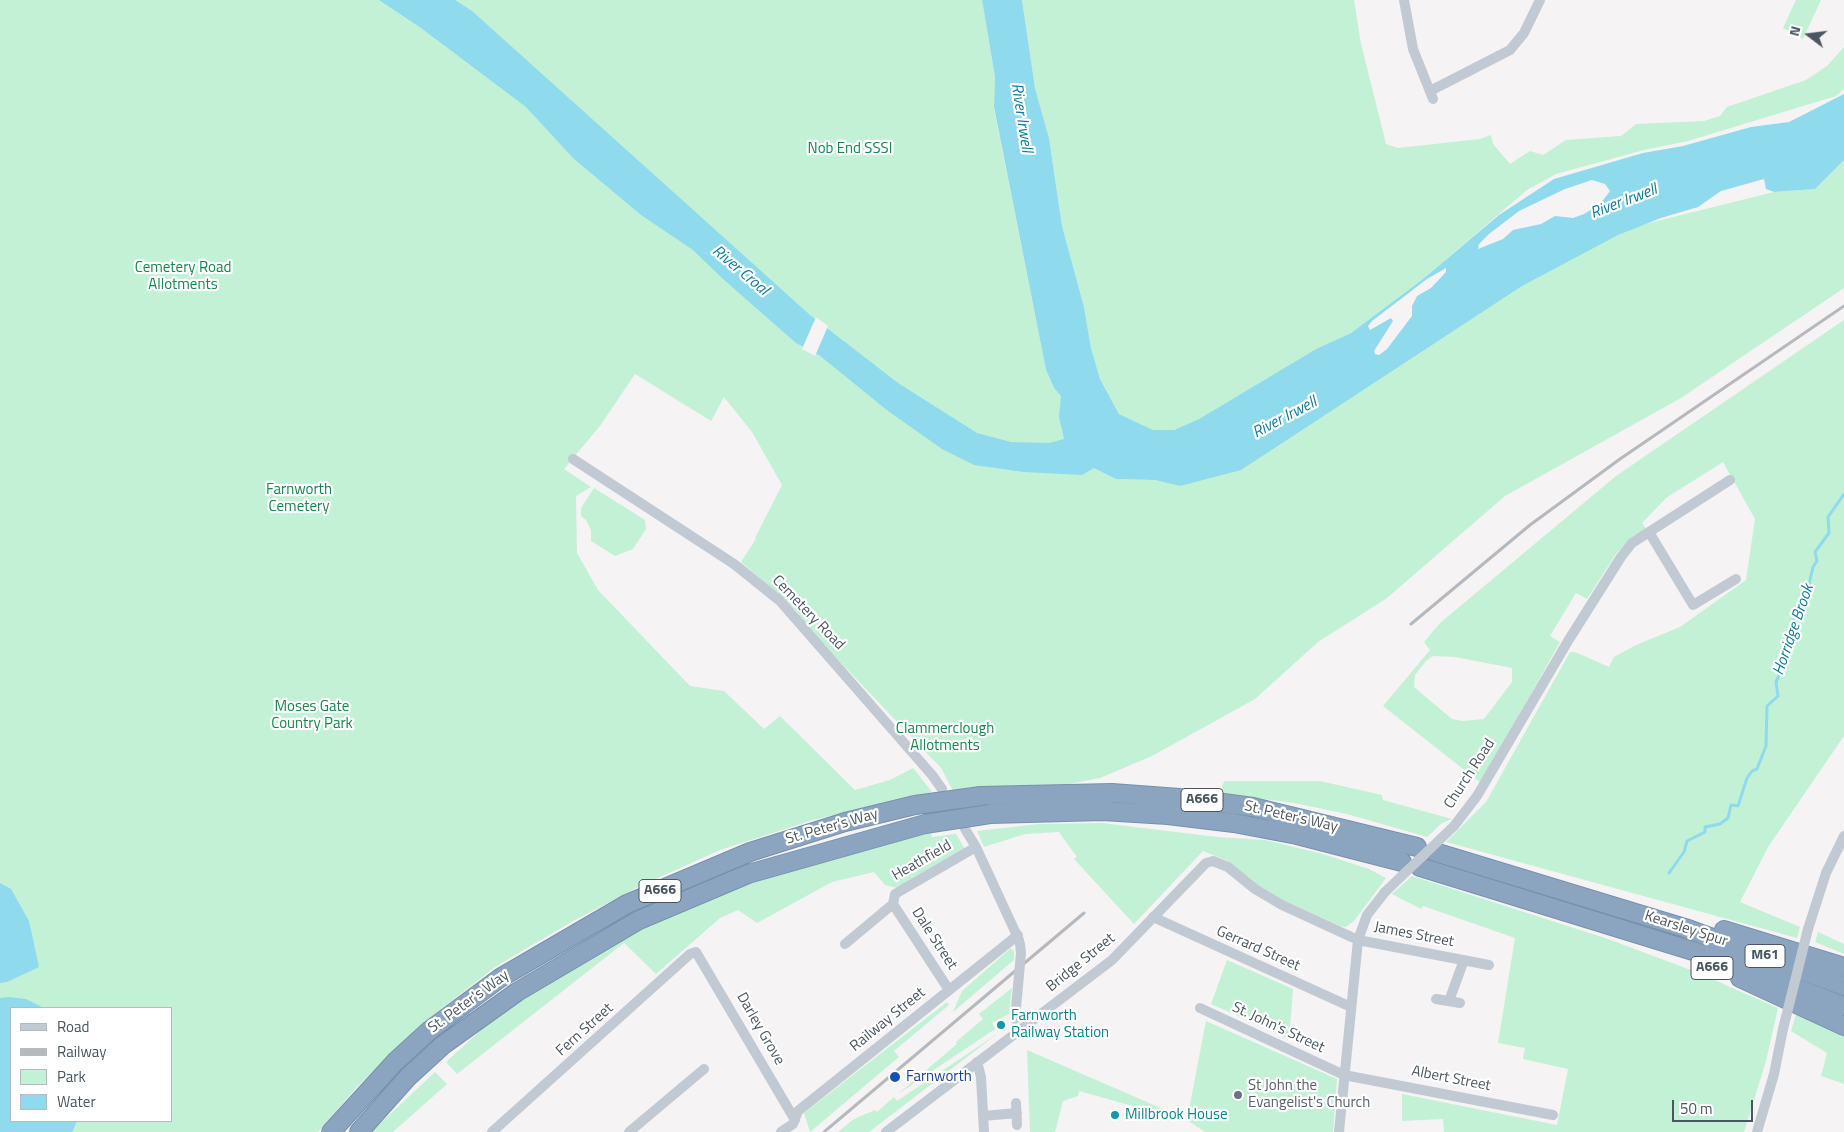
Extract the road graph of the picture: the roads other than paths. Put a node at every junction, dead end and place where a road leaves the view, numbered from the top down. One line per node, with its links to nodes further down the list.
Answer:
1 (1404, 0): 2 (street)
2 (1540, 0)
3 (572, 460): 7 (street, Cemetery Road)
4 (1730, 480): 5 (street, Church Road)
5 (1649, 532): 6 (street); 21 (street, Church Road, bridge)
6 (1736, 579)
7 (942, 789)
8 (965, 829): 10 (street)
9 (1844, 836): 52 (street, bridge)
10 (976, 847): 17 (street, Heathfield); 20 (street)
11 (1417, 847): 45 (highway, St. Peter's Way / A666, bridge)
12 (1436, 852): 16 (highway)
13 (1213, 861): 19 (street, Bridge Street); 21 (street, James Street)
14 (1402, 862): 46 (highway, St. Peter's Way / A666, bridge)
15 (1420, 867): 18 (highway, A666)
16 (1582, 897): 26 (highway); 27 (highway, Kearsley Spur / M61)
17 (893, 904): 22 (street, Heathfield); 28 (street, Dale Street)
18 (1578, 915): 32 (highway, M61); 35 (highway, A666)
19 (1153, 917): 33 (street, Gerrard Street); 36 (street, Bridge Street)
20 (1019, 940): 28 (street, Railway Street); 36 (street, bridge)
21 (1358, 940): 24 (street, James Street); 33 (street, Church Road)
22 (844, 944)
23 (698, 953): 42 (street, Darley Grove); 47 (street, Fern Street)
24 (1464, 960): 25 (street, James Street); 30 (street, James Street)
25 (1489, 965)
26 (1844, 967)
27 (1844, 986)
28 (949, 990): 42 (street, Railway Street)
29 (1436, 999): 30 (street)
30 (1449, 1001): 31 (street)
31 (1460, 1003)
32 (1844, 1006)
33 (1351, 1007): 39 (street, Church Road)
34 (1200, 1008): 39 (street, St. John's Street)
35 (1844, 1026)
36 (1016, 1032): 37 (street, Bridge Street)
37 (977, 1062): 41 (street); 44 (street, Bridge Street)
38 (704, 1069): 48 (street)
39 (1344, 1075): 40 (street, Albert Street); 51 (street, Church Road)
40 (1553, 1115)
41 (983, 1116): 43 (street); 50 (street)
42 (795, 1120): 49 (street, Railway Street)
43 (1017, 1125)
44 (893, 1130)
45 (332, 1132)
46 (359, 1132)
47 (492, 1132)
48 (629, 1132)
49 (781, 1132)
50 (984, 1132)
51 (1340, 1132)
52 (1757, 1132)

